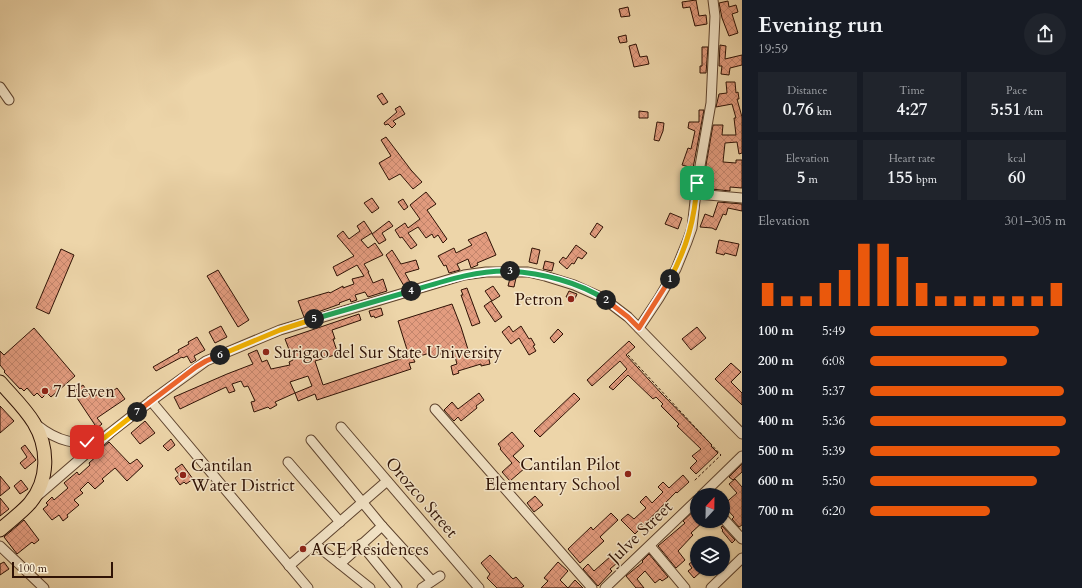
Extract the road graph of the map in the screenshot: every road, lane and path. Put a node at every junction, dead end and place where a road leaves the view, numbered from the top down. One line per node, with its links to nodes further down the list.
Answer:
1 (713, 0): 4 (street)
2 (0, 87): 3 (street)
3 (9, 100)
4 (697, 194): 5 (street); 6 (street)
5 (742, 198)
6 (639, 328): 9 (street); 13 (street)
7 (628, 355): 19 (path)
8 (0, 382): 11 (highway)
9 (151, 401): 14 (street); 35 (street)
10 (435, 409): 42 (street)
11 (33, 422): 14 (street); 22 (highway)
12 (341, 428): 18 (street, Orozco Street)
13 (742, 434)
14 (104, 438): 22 (street)
15 (311, 440): 21 (street)
16 (742, 456): 20 (street)
17 (288, 462): 24 (street)
18 (387, 481): 21 (street); 41 (street, Orozco Street)
19 (694, 481)
20 (709, 488)
21 (362, 502): 24 (street); 25 (street)
22 (30, 503): 27 (highway)
23 (690, 507): 32 (street, Julve Street)
24 (340, 522): 29 (street)
25 (382, 526): 30 (street); 40 (street)
26 (730, 526): 28 (street)
27 (0, 530)
28 (742, 539)
29 (315, 544): 34 (street); 35 (street)
30 (361, 544): 34 (street); 39 (street)
31 (0, 546): 36 (street)
32 (650, 546): 43 (street, Julve Street); 44 (street)
33 (742, 558): 45 (street)
34 (340, 564): 38 (street)
35 (290, 566): 37 (street)
36 (44, 588)
37 (308, 588)
38 (370, 588)
39 (397, 588)
40 (422, 588)
41 (479, 588)
42 (592, 588)
43 (605, 588)
44 (685, 588)
45 (711, 588)

